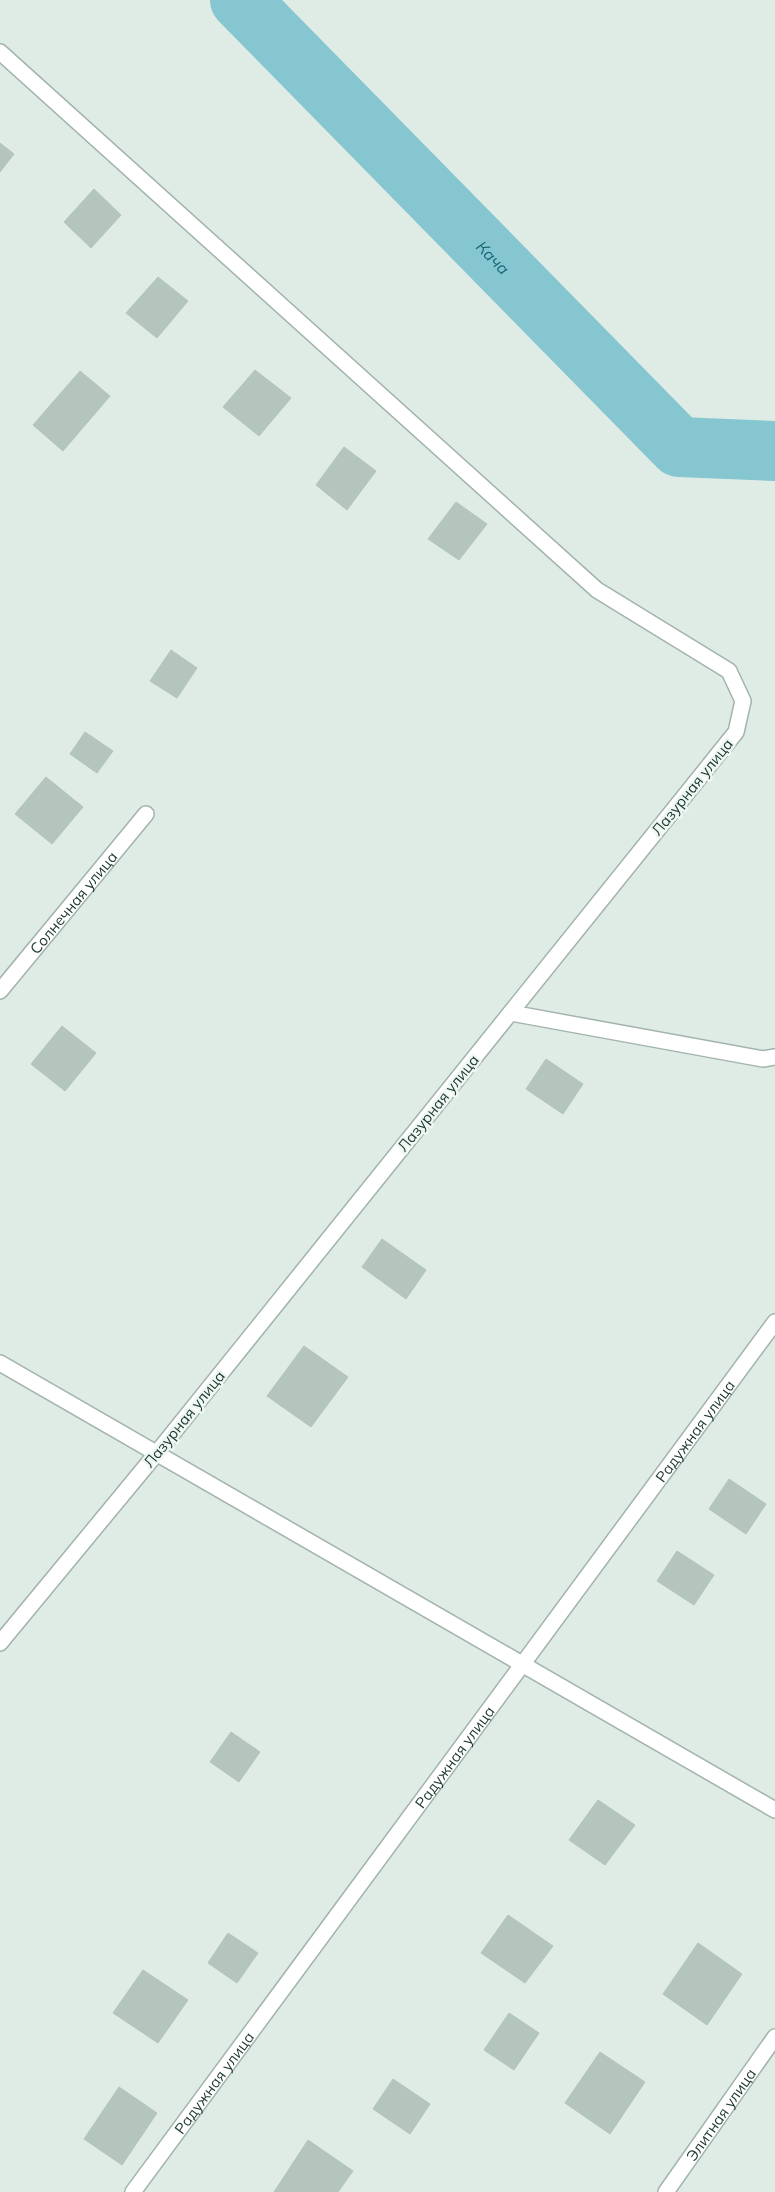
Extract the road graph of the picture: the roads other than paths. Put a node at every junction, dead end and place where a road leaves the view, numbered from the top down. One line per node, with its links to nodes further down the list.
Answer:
1 (0, 52): 4 (street, Лазурная улица)
2 (146, 814): 3 (street, Солнечная улица)
3 (0, 991)
4 (511, 1013): 5 (street); 8 (street, Лазурная улица)
5 (775, 1057)
6 (775, 1322): 10 (street, Радужная улица)
7 (0, 1363): 8 (street)
8 (156, 1454): 9 (street, Лазурная улица); 10 (street)
9 (0, 1643)
10 (521, 1664): 11 (street); 13 (street, Радужная улица)
11 (775, 1810)
12 (775, 2037): 14 (street, Элитная улица)
13 (133, 2192)
14 (666, 2192)

